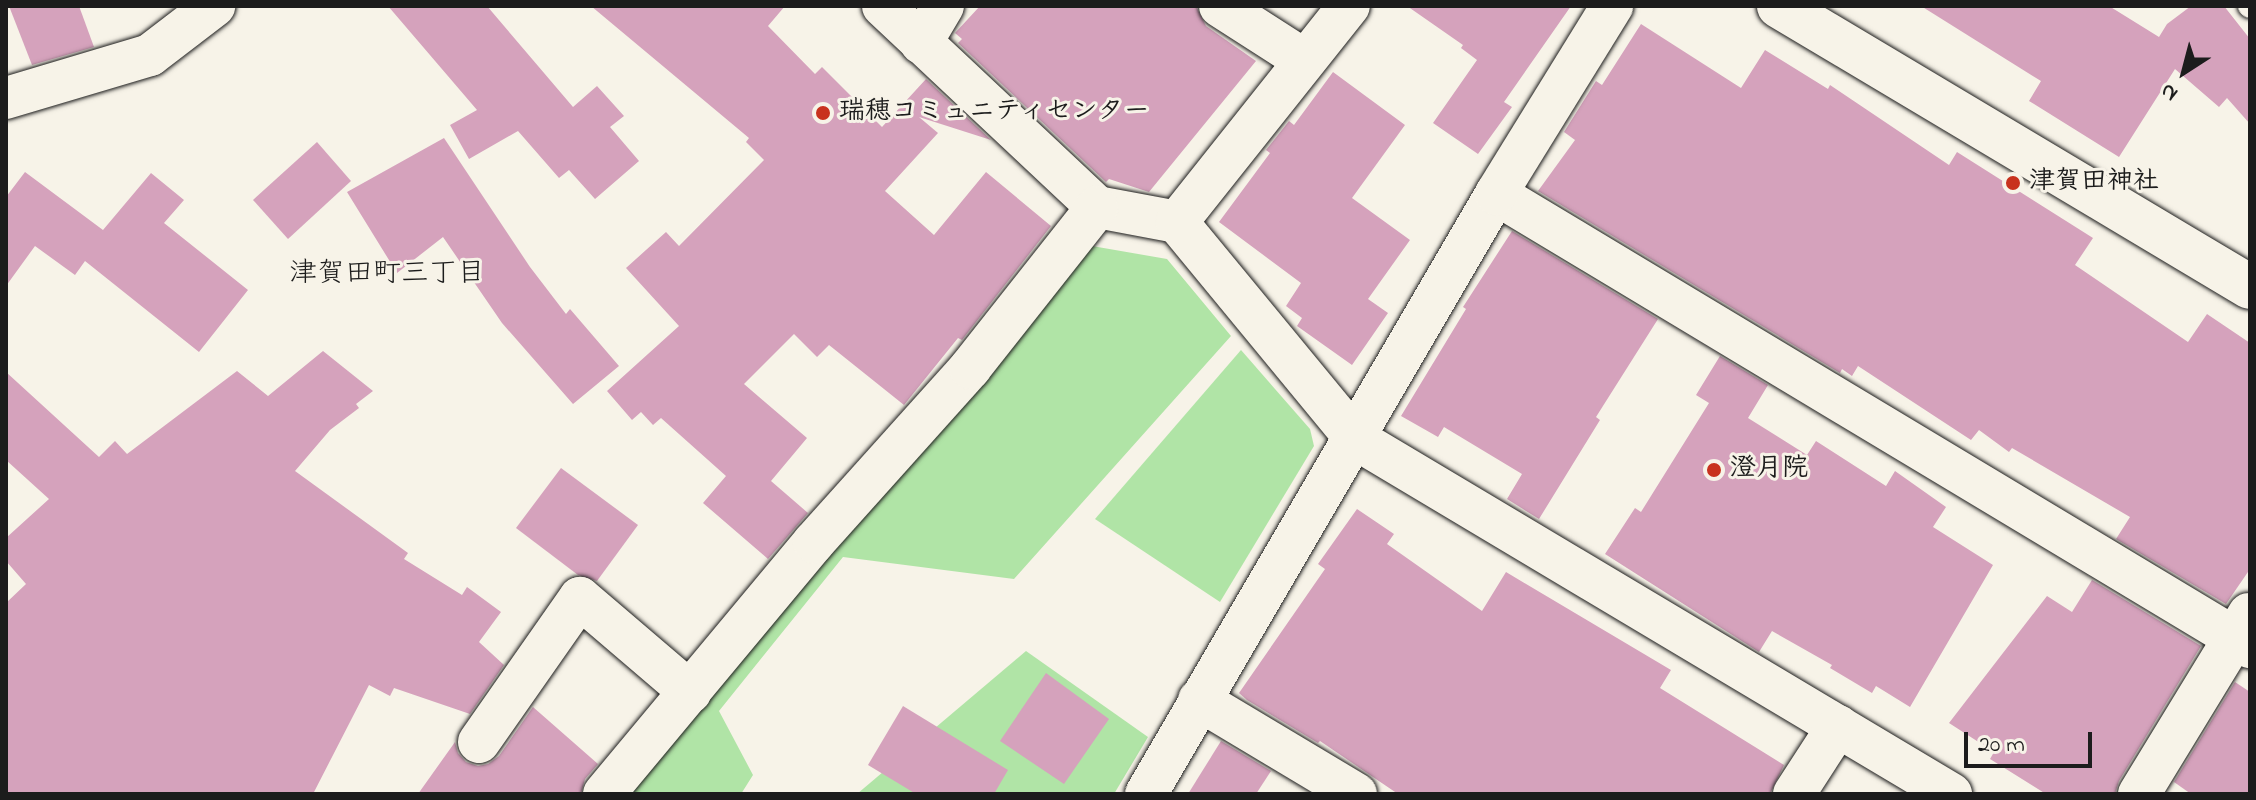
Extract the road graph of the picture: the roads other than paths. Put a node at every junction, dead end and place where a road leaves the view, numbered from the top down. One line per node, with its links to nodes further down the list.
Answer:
1 (214, 6): 10 (street)
2 (883, 6): 8 (street)
3 (943, 6): 8 (street)
4 (1220, 6): 9 (street)
5 (1349, 6): 9 (street)
6 (1612, 6): 11 (street)
7 (1779, 6): 14 (street)
8 (921, 43): 12 (street)
9 (1304, 60): 13 (street)
10 (11, 105)
11 (1496, 194): 15 (street); 16 (street)
12 (1097, 207): 13 (street); 17 (street)
13 (1177, 222): 15 (street)
14 (2250, 287)
15 (1356, 439): 18 (street); 19 (street)
16 (2245, 632): 26 (street)
17 (690, 692): 20 (street); 21 (street)
18 (1199, 700): 22 (street); 23 (street)
19 (1838, 726): 24 (street); 25 (street)
20 (479, 742)
21 (604, 794)
22 (1146, 794)
23 (1356, 794)
24 (1794, 794)
25 (1951, 794)
26 (2139, 794)

